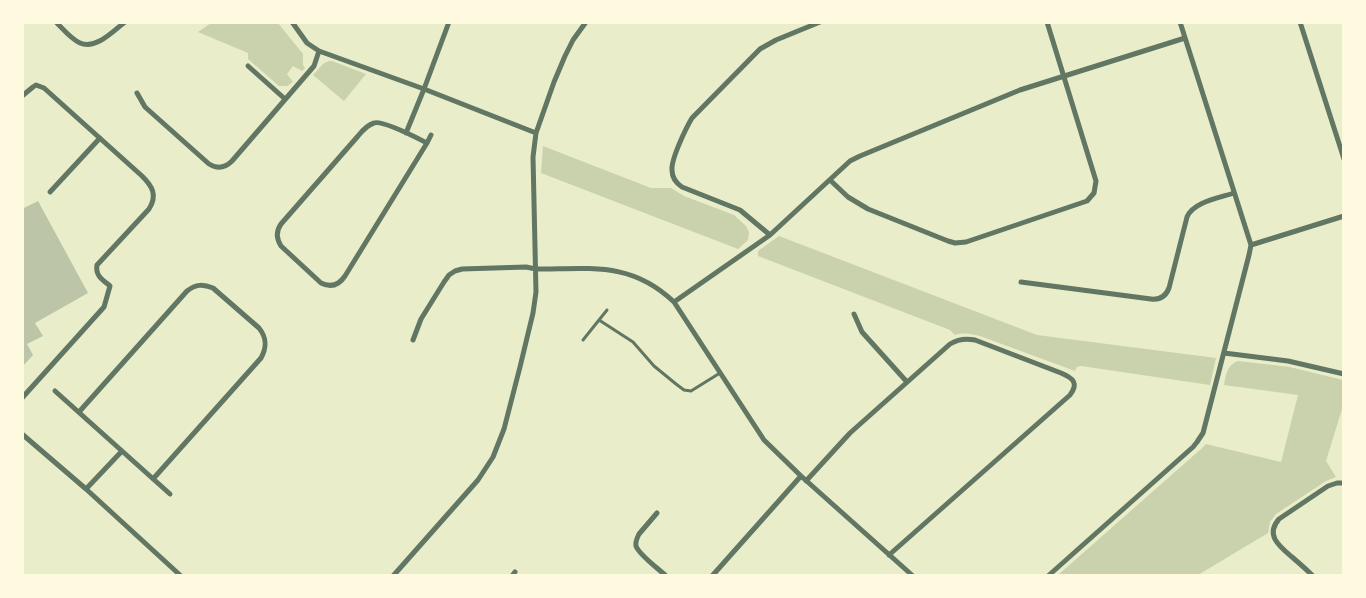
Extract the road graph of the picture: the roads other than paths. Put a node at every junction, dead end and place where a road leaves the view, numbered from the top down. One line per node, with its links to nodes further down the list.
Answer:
1 (56, 22): 2 (street)
2 (125, 22)
3 (292, 22): 11 (street)
4 (449, 22): 14 (street)
5 (586, 22): 19 (street)
6 (820, 22): 28 (street)
7 (1047, 22): 13 (street)
8 (1180, 22): 10 (street)
9 (1300, 22): 23 (street)
10 (1185, 38): 13 (street); 26 (street)
11 (319, 51): 14 (street); 17 (street)
12 (248, 66): 17 (street)
13 (1064, 76): 24 (street); 24 (street)
14 (424, 89): 18 (street); 19 (street)
15 (137, 94): 17 (street)
16 (22, 96): 21 (street)
17 (285, 99)
18 (406, 133): 22 (street); 22 (street)
19 (536, 133): 30 (street)
20 (431, 135): 22 (street)
21 (100, 138): 25 (street); 43 (street)
22 (427, 143)
23 (1344, 159)
24 (830, 180): 28 (street)
25 (50, 192)
26 (1234, 193): 29 (street); 31 (street)
27 (1344, 216): 29 (street)
28 (770, 235): 32 (street)
29 (1251, 245): 38 (street)
30 (536, 269): 32 (street); 36 (street); 58 (street)
31 (1021, 282)
32 (674, 302): 39 (street)
33 (607, 310): 35 (lane)
34 (854, 314): 41 (street)
35 (599, 320): 37 (lane); 39 (lane)
36 (412, 340)
37 (582, 340)
38 (1224, 353): 40 (street); 62 (street)
39 (720, 373): 49 (street)
40 (1344, 374)
41 (907, 382): 51 (street); 56 (street)
42 (55, 390): 44 (street)
43 (22, 398)
44 (79, 412): 48 (street); 50 (street)
45 (22, 434): 47 (street)
46 (22, 441): 47 (street)
47 (34, 445): 53 (street)
48 (122, 451): 50 (street); 53 (street)
49 (801, 476): 51 (street); 60 (street)
50 (153, 478): 54 (street)
51 (806, 481): 56 (street)
52 (1344, 483): 63 (street)
53 (86, 489): 57 (street)
54 (170, 494)
55 (657, 513): 59 (street)
56 (890, 555): 61 (street)
57 (181, 576)
58 (392, 576)
59 (666, 576)
60 (712, 576)
61 (913, 576)
62 (1048, 576)
63 (1313, 576)

